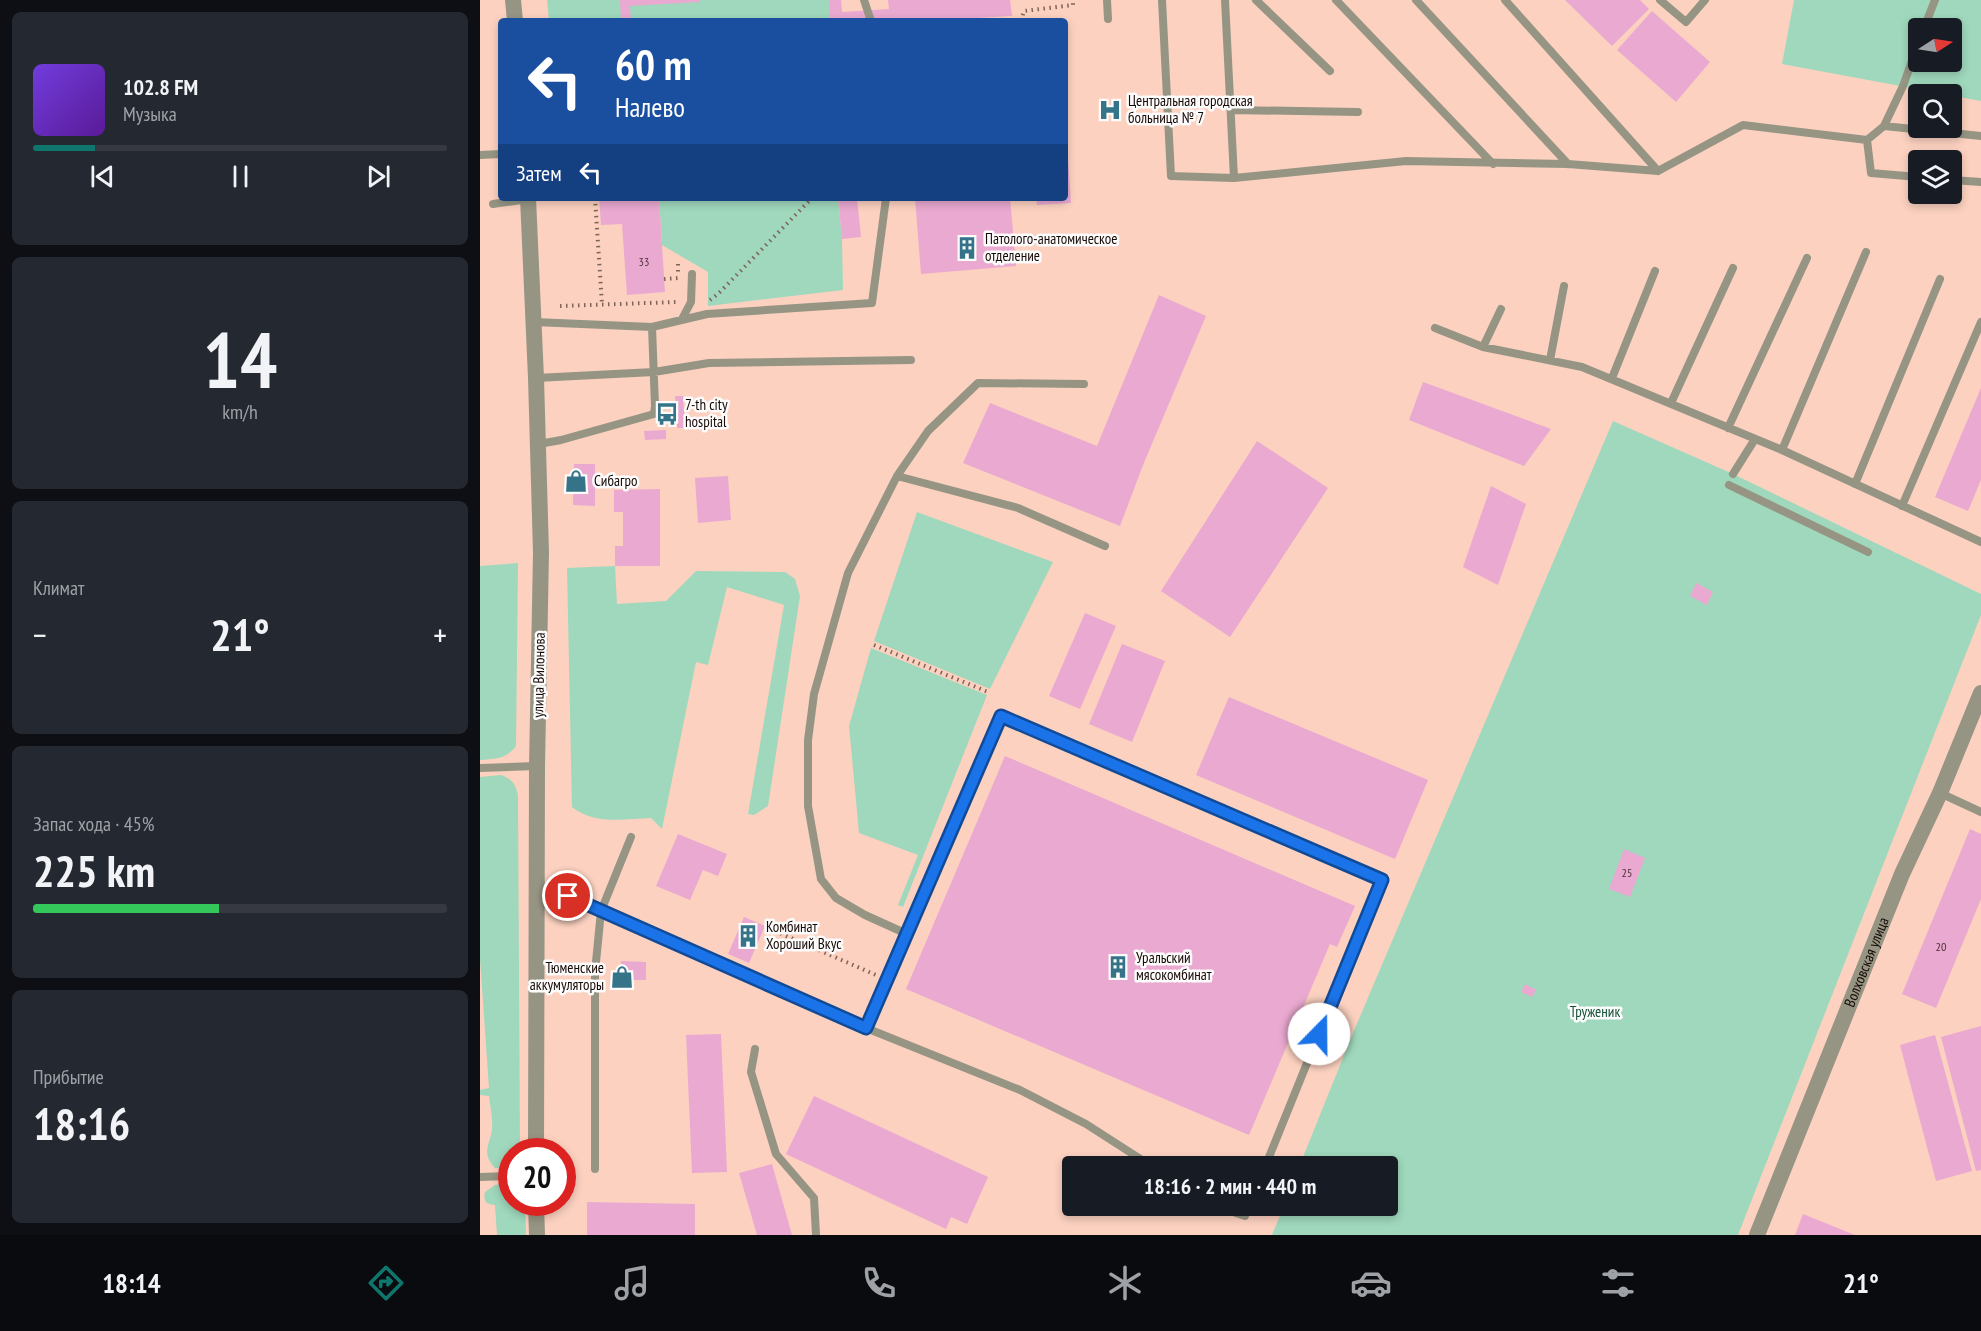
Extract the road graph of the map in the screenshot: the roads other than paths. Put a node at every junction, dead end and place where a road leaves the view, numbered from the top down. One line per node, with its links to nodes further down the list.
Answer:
1 (513, 0): 13 (street)
2 (864, 0): 14 (lane)
3 (1107, 0): 16 (lane)
4 (1162, 0): 30 (lane)
5 (1225, 0): 19 (lane)
6 (1256, 0): 17 (lane)
7 (1336, 0): 26 (lane)
8 (1416, 0): 27 (lane)
9 (1506, 0): 28 (lane)
10 (1660, 0): 11 (lane)
11 (1705, 0)
12 (1935, 0): 15 (lane)
13 (514, 18)
14 (870, 18)
15 (1928, 18)
16 (1108, 19)
17 (1330, 71)
18 (1908, 72): 21 (lane)
19 (1231, 110): 20 (lane); 30 (lane)
20 (1358, 112)
21 (1884, 126): 22 (lane); 23 (lane)
22 (1981, 136)
23 (1867, 140): 28 (lane); 29 (lane)
24 (498, 154): 25 (lane)
25 (480, 155)
26 (1493, 164): 27 (lane); 30 (lane)
27 (1568, 164): 28 (lane)
28 (1658, 171)
29 (1908, 176)
30 (1234, 178)
31 (1962, 181): 32 (lane)
32 (1981, 182)
33 (514, 201): 36 (lane)
34 (528, 201): 46 (street, улица Вилонова)
35 (886, 201): 45 (lane)
36 (493, 204)
37 (1866, 252): 61 (lane)
38 (1807, 258): 58 (lane)
39 (1733, 268): 57 (lane)
40 (1655, 271): 55 (lane)
41 (692, 274): 45 (lane)
42 (1940, 279): 64 (lane)
43 (1564, 286): 52 (lane)
44 (1501, 309): 50 (lane)
45 (682, 319): 48 (lane)
46 (534, 322): 48 (lane); 54 (street, улица Вилонова)
47 (1981, 322): 66 (lane)
48 (652, 327): 53 (lane)
49 (1435, 328): 50 (lane)
50 (1484, 347): 52 (lane)
51 (911, 360): 53 (lane)
52 (1550, 360): 55 (lane)
53 (654, 372): 54 (lane); 60 (lane)
54 (536, 378): 60 (street, улица Вилонова)
55 (1612, 378): 57 (lane)
56 (1084, 384): 63 (lane)
57 (1671, 404): 58 (lane)
58 (1728, 428): 59 (lane)
59 (1755, 439): 61 (lane); 62 (lane)
60 (539, 444): 71 (street, улица Вилонова)
61 (1782, 450): 64 (lane)
62 (1733, 474)
63 (897, 476): 68 (lane); 78 (lane)
64 (1855, 484): 66 (lane)
65 (1729, 485): 69 (lane)
66 (1902, 506): 67 (lane)
67 (1981, 542)
68 (1105, 546)
69 (1868, 552)
70 (1981, 693): 73 (street, Волховская улица)
71 (537, 766): 72 (lane); 76 (street, улица Вилонова)
72 (480, 768)
73 (1940, 793): 74 (lane); 90 (street, Волховская улица)
74 (1981, 812)
75 (631, 837): 77 (lane)
76 (536, 895): 77 (lane); 81 (street, улица Вилонова)
77 (601, 911): 79 (lane); 84 (lane)
78 (907, 934): 79 (lane); 83 (lane)
79 (866, 1028): 82 (lane)
80 (755, 1049): 89 (lane)
81 (536, 1138)
82 (1136, 1156)
83 (1269, 1156)
84 (595, 1169)
85 (498, 1176): 86 (lane)
86 (480, 1177)
87 (536, 1216): 88 (street)
88 (537, 1235)
89 (816, 1235)
90 (1757, 1235)

